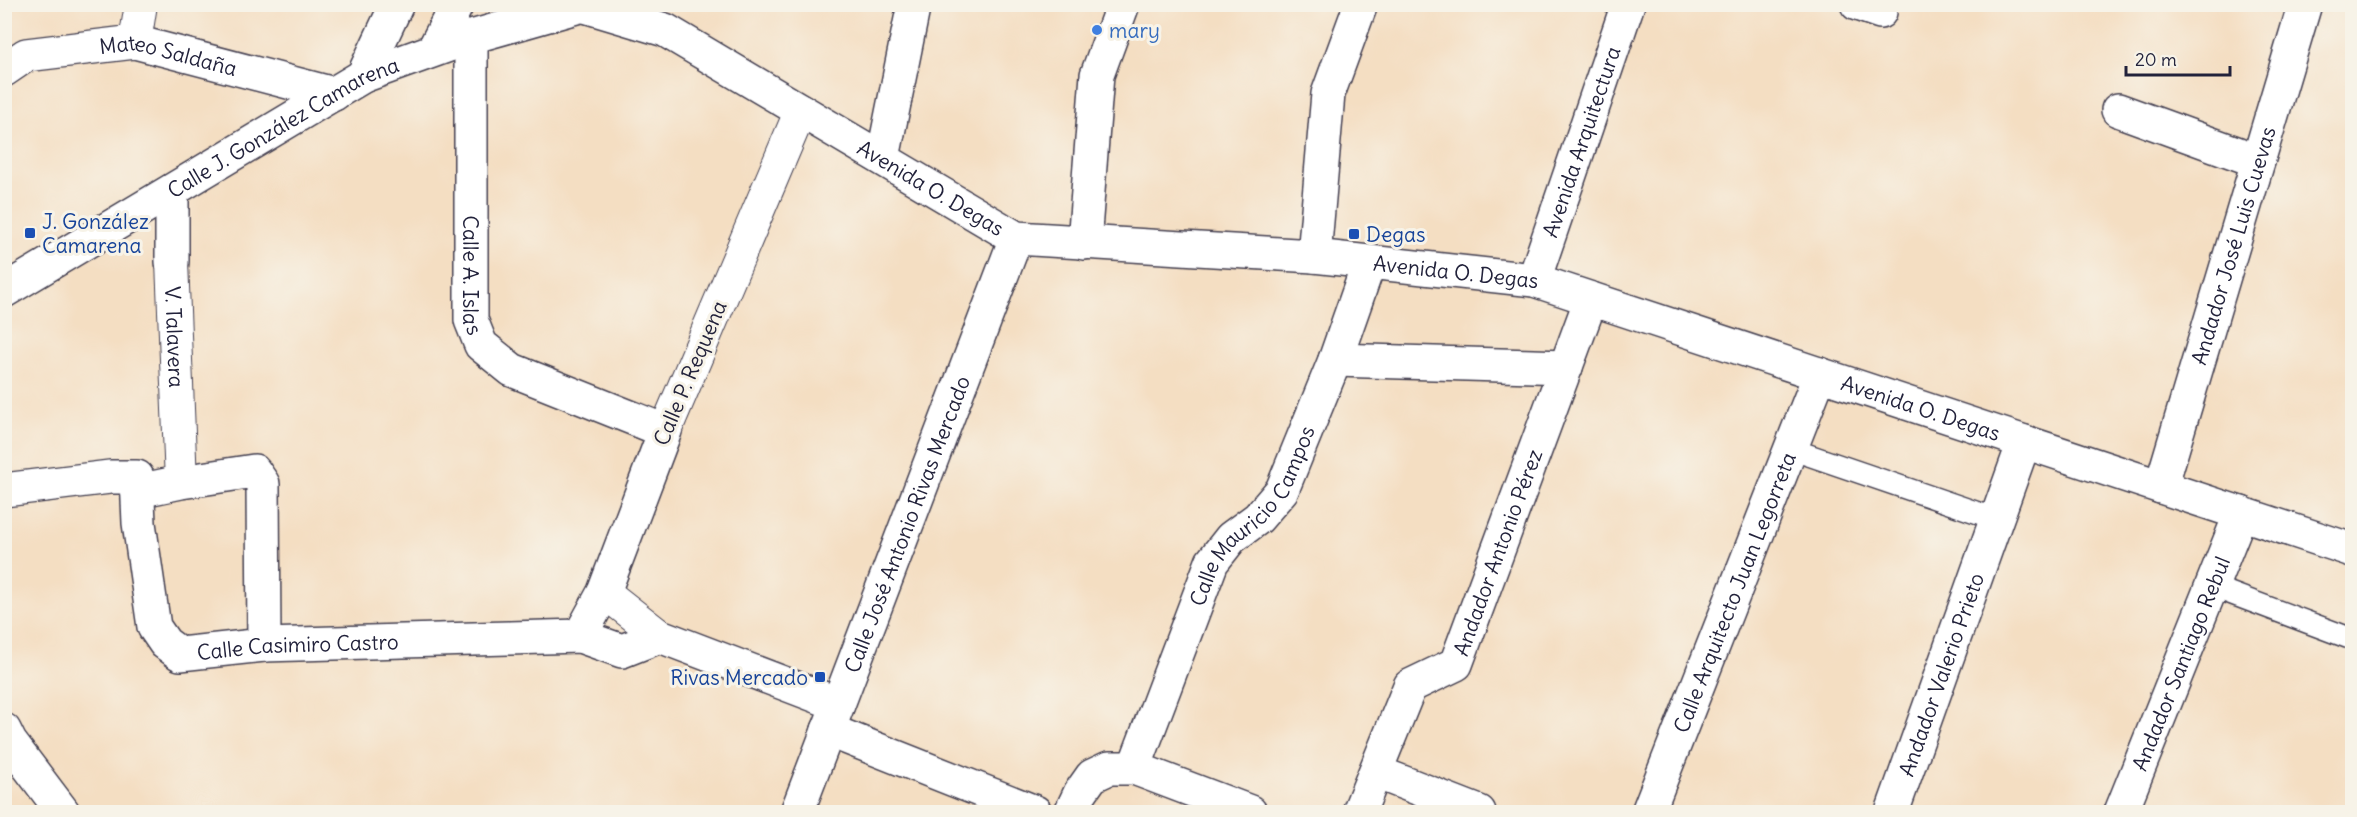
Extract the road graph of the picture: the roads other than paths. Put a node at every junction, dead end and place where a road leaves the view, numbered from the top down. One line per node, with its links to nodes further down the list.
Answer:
1 (141, 4): 12 (street)
2 (397, 4): 15 (street)
3 (457, 4): 13 (street)
4 (914, 4): 19 (street)
5 (1123, 4): 23 (street)
6 (1361, 4): 24 (street)
7 (1628, 4): 27 (street, Avenida Arquitectura)
8 (2305, 4): 20 (street, Andador José Luis Cuevas)
9 (579, 5): 10 (street, Avenida O. Degas); 11 (street, Calle J. González Camarena)
10 (668, 17): 17 (street, Avenida O. Degas)
11 (471, 37): 13 (street, Calle J. González Camarena); 33 (street, Calle A. Islas)
12 (135, 42): 14 (street, Mateo Saldaña); 16 (street, Mateo Saldaña)
13 (434, 49): 15 (street, Calle J. González Camarena)
14 (4, 70)
15 (363, 76): 16 (street, Calle J. González Camarena)
16 (334, 94): 21 (street, Calle J. González Camarena)
17 (801, 110): 19 (street, Avenida O. Degas); 33 (street, Calle P. Requena)
18 (2118, 110): 20 (street)
19 (883, 158): 22 (street, Avenida O. Degas)
20 (2258, 161): 37 (street, Andador José Luis Cuevas)
21 (172, 190): 25 (street, V. Talavera); 28 (street, Calle J. González Camarena)
22 (1016, 237): 23 (street, Avenida O. Degas); 49 (street, Calle José Antonio Rivas Mercado)
23 (1084, 243): 24 (street, Avenida O. Degas)
24 (1314, 256): 26 (street, Avenida O. Degas)
25 (172, 262): 36 (street, V. Talavera)
26 (1369, 263): 27 (street, Avenida O. Degas); 30 (street, Calle Mauricio Campos)
27 (1534, 280): 29 (street, Avenida O. Degas)
28 (4, 291)
29 (1591, 299): 31 (street, Andador Antonio Pérez); 32 (street, Avenida O. Degas)
30 (1335, 360): 31 (street); 51 (street, Calle Mauricio Campos)
31 (1566, 367): 52 (street, Andador Antonio Pérez)
32 (1820, 374): 34 (street, Avenida O. Degas); 35 (street, Calle Arquitecto Juan Legorreta)
33 (665, 431): 44 (street, Calle P. Requena)
34 (2024, 442): 37 (street, Avenida O. Degas); 41 (street, Andador Valerio Prieto)
35 (1791, 449): 41 (lane); 60 (street, Calle Arquitecto Juan Legorreta)
36 (181, 482): 39 (street); 48 (street)
37 (2161, 487): 40 (street, Avenida O. Degas)
38 (4, 490): 39 (street)
39 (138, 491): 48 (street, Calle Casimiro Castro)
40 (2241, 513): 42 (street, Avenida O. Degas); 43 (street, Andador Santiago Rebul)
41 (1992, 529): 61 (street, Andador Valerio Prieto)
42 (2352, 550)
43 (2211, 586): 47 (lane); 62 (street, Andador Santiago Rebul)
44 (604, 592): 45 (street, Calle P. Requena); 46 (street)
45 (580, 636): 46 (street, Calle Casimiro Castro); 48 (street, Calle Casimiro Castro)
46 (660, 636): 49 (street)
47 (2352, 639)
48 (264, 645)
49 (833, 717): 55 (street, Calle José Antonio Rivas Mercado); 56 (street)
50 (4, 730): 54 (street)
51 (1134, 768): 57 (street); 58 (street)
52 (1376, 772): 53 (street); 59 (street, Andador Antonio Pérez)
53 (1467, 810)
54 (63, 813)
55 (797, 813)
56 (1035, 813)
57 (1071, 813)
58 (1250, 813)
59 (1359, 813)
60 (1648, 813)
61 (1892, 813)
62 (2121, 813)

